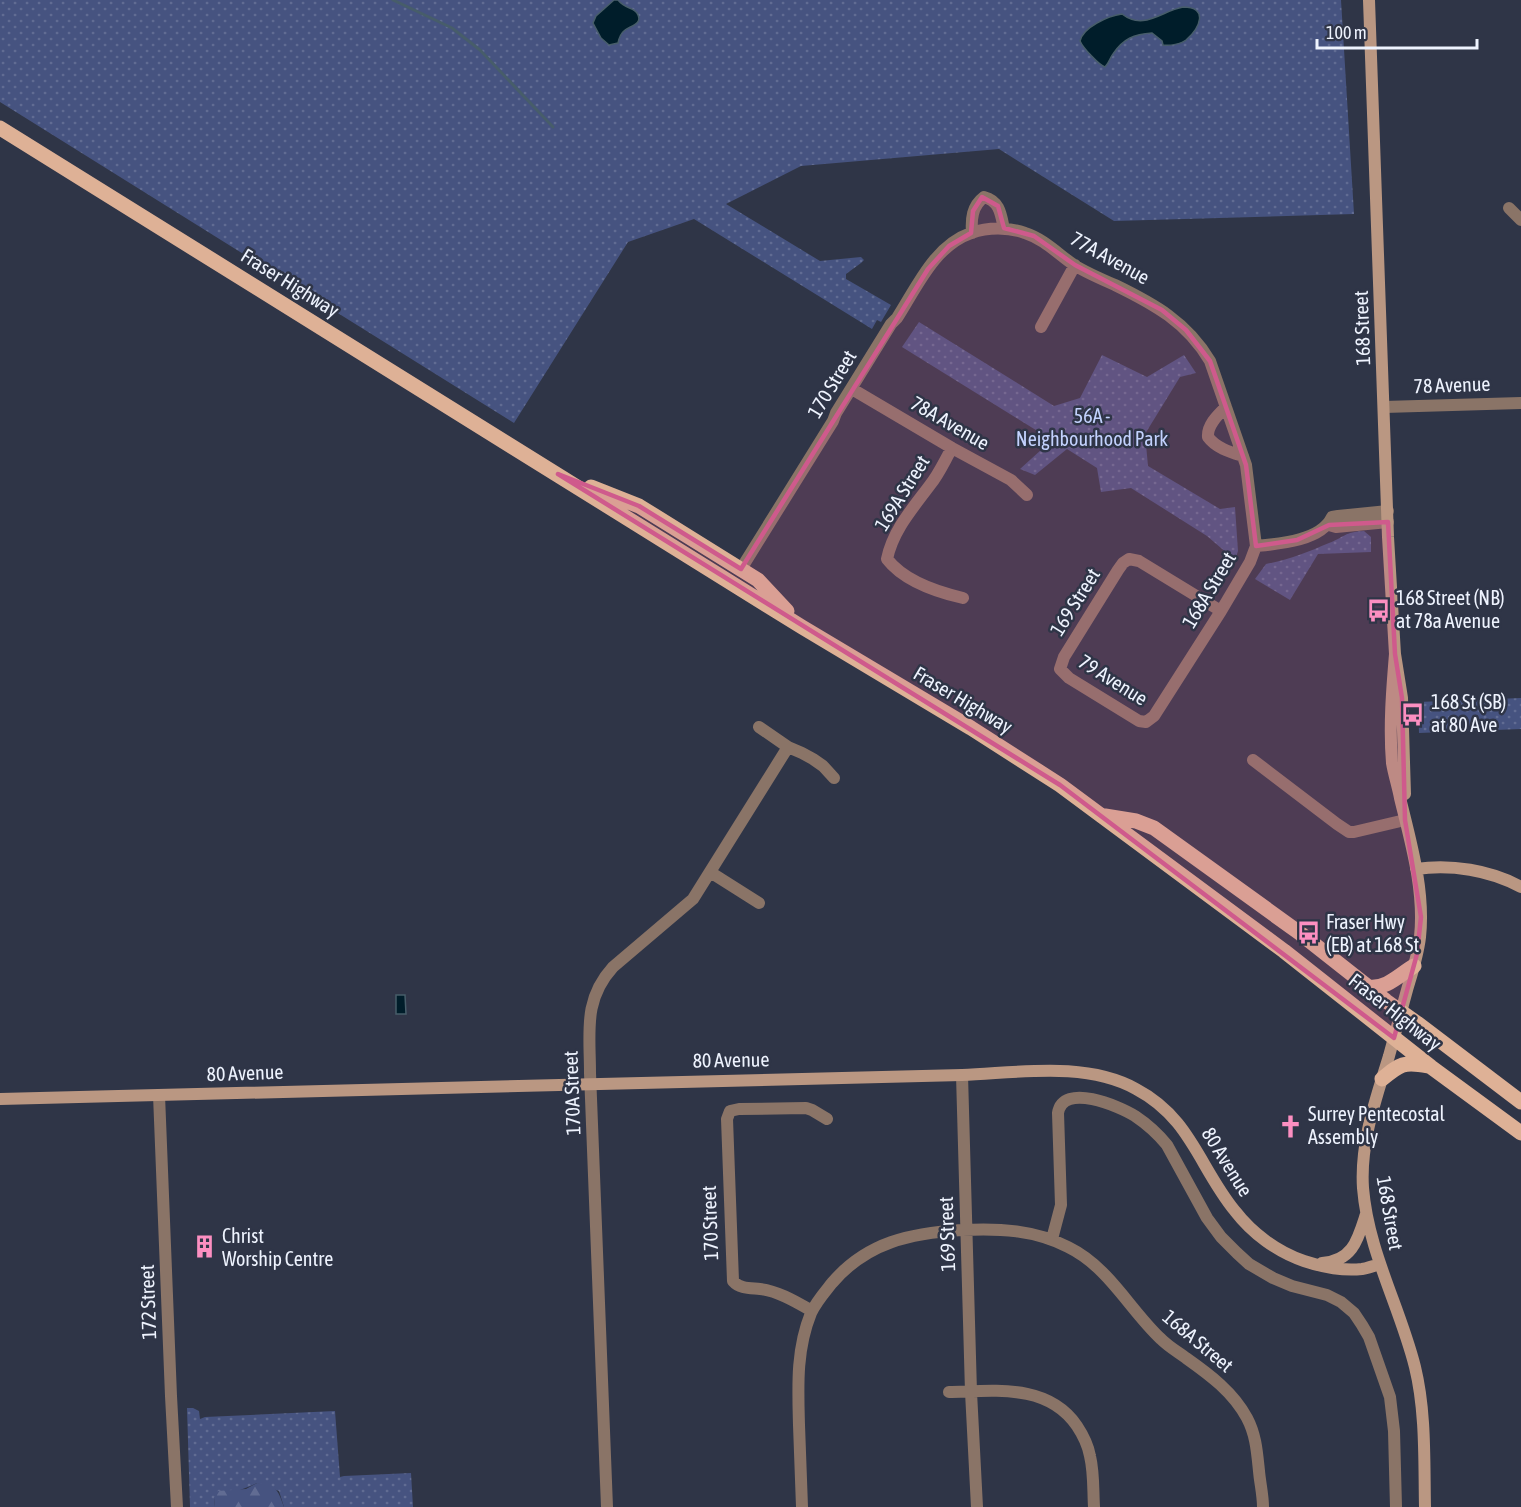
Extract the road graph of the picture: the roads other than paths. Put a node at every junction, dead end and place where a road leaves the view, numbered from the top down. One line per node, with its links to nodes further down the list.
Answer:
1 (1369, 0): 13 (main road, 168 Street)
2 (0, 128): 16 (main road, Fraser Highway)
3 (1509, 208): 4 (street)
4 (1521, 220)
5 (1004, 229): 6 (street, 77A Avenue); 6 (street); 7 (street, 77A Avenue)
6 (972, 233): 10 (street, 170 Street)
7 (1075, 265): 8 (street); 9 (street, 77A Avenue)
8 (1041, 327)
9 (1210, 361): 12 (street, 168A Street)
10 (852, 388): 14 (street, 78A Avenue); 22 (street, 170 Street)
11 (1521, 403): 13 (street, 78 Avenue)
12 (1226, 407): 15 (street, 168A Street); 15 (street)
13 (1384, 407): 18 (main road, 168 Street)
14 (952, 448): 17 (street, 78A Avenue); 23 (street, 169A Street)
15 (1243, 456): 21 (street, 168A Street)
16 (558, 474): 19 (main road, Fraser Highway); 20 (main road, Fraser Highway)
17 (1027, 495)
18 (1388, 516): 21 (street); 33 (main road, 168 Street)
19 (640, 527): 20 (main road); 25 (main road, Fraser Highway)
20 (694, 541): 22 (main road, Fraser Highway)
21 (1256, 546): 24 (street, 168A Street)
22 (741, 569): 25 (main road, Fraser Highway)
23 (963, 598)
24 (1221, 610): 26 (street, 169 Street); 27 (street, 168A Street)
25 (802, 627): 32 (main road, Fraser Highway)
26 (1060, 669): 27 (street, 79 Avenue)
27 (1146, 722)
28 (759, 727): 29 (street)
29 (788, 747): 31 (street); 35 (street, 170A Street)
30 (1253, 760): 33 (street)
31 (834, 778)
32 (1100, 814): 39 (main road, Fraser Highway); 41 (main road, Fraser Highway)
33 (1405, 820): 34 (main road, 168 Street)
34 (1416, 869): 36 (main road); 38 (main road, 168 Street)
35 (710, 872): 37 (street); 45 (street, 170A Street)
36 (1521, 887)
37 (759, 903)
38 (1414, 966): 39 (main road); 40 (main road, 168 Street)
39 (1369, 987): 40 (main road, Fraser Highway)
40 (1401, 1012): 41 (main road, 168 Street); 48 (main road, Fraser Highway)
41 (1394, 1038): 42 (main road, Fraser Highway); 44 (main road, 168 Street)
42 (1431, 1067): 44 (main road); 50 (main road, Fraser Highway)
43 (962, 1075): 45 (main road, 80 Avenue); 52 (street, 169 Street); 54 (main road, 80 Avenue)
44 (1382, 1079): 51 (main road, 168 Street)
45 (590, 1083): 46 (main road, 80 Avenue); 60 (street, 170A Street)
46 (159, 1095): 47 (main road, 80 Avenue); 59 (street, 172 Street)
47 (0, 1099)
48 (1521, 1102)
49 (827, 1119): 56 (street, 170 Street)
50 (1521, 1133)
51 (1366, 1212): 54 (main road); 55 (main road, 168 Street)
52 (967, 1230): 53 (street, 168A Street); 56 (street, 168A Street); 58 (street, 169 Street)
53 (1052, 1239): 64 (street, 168A Street); 65 (street)
54 (1314, 1264): 55 (main road, 80 Avenue)
55 (1380, 1264): 66 (main road, 168 Street)
56 (812, 1311): 61 (street)
57 (949, 1392): 58 (street)
58 (971, 1392): 62 (street, 169 Street); 63 (street)
59 (177, 1507)
60 (607, 1507)
61 (802, 1507)
62 (976, 1507)
63 (1094, 1507)
64 (1263, 1507)
65 (1396, 1507)
66 (1425, 1507)

